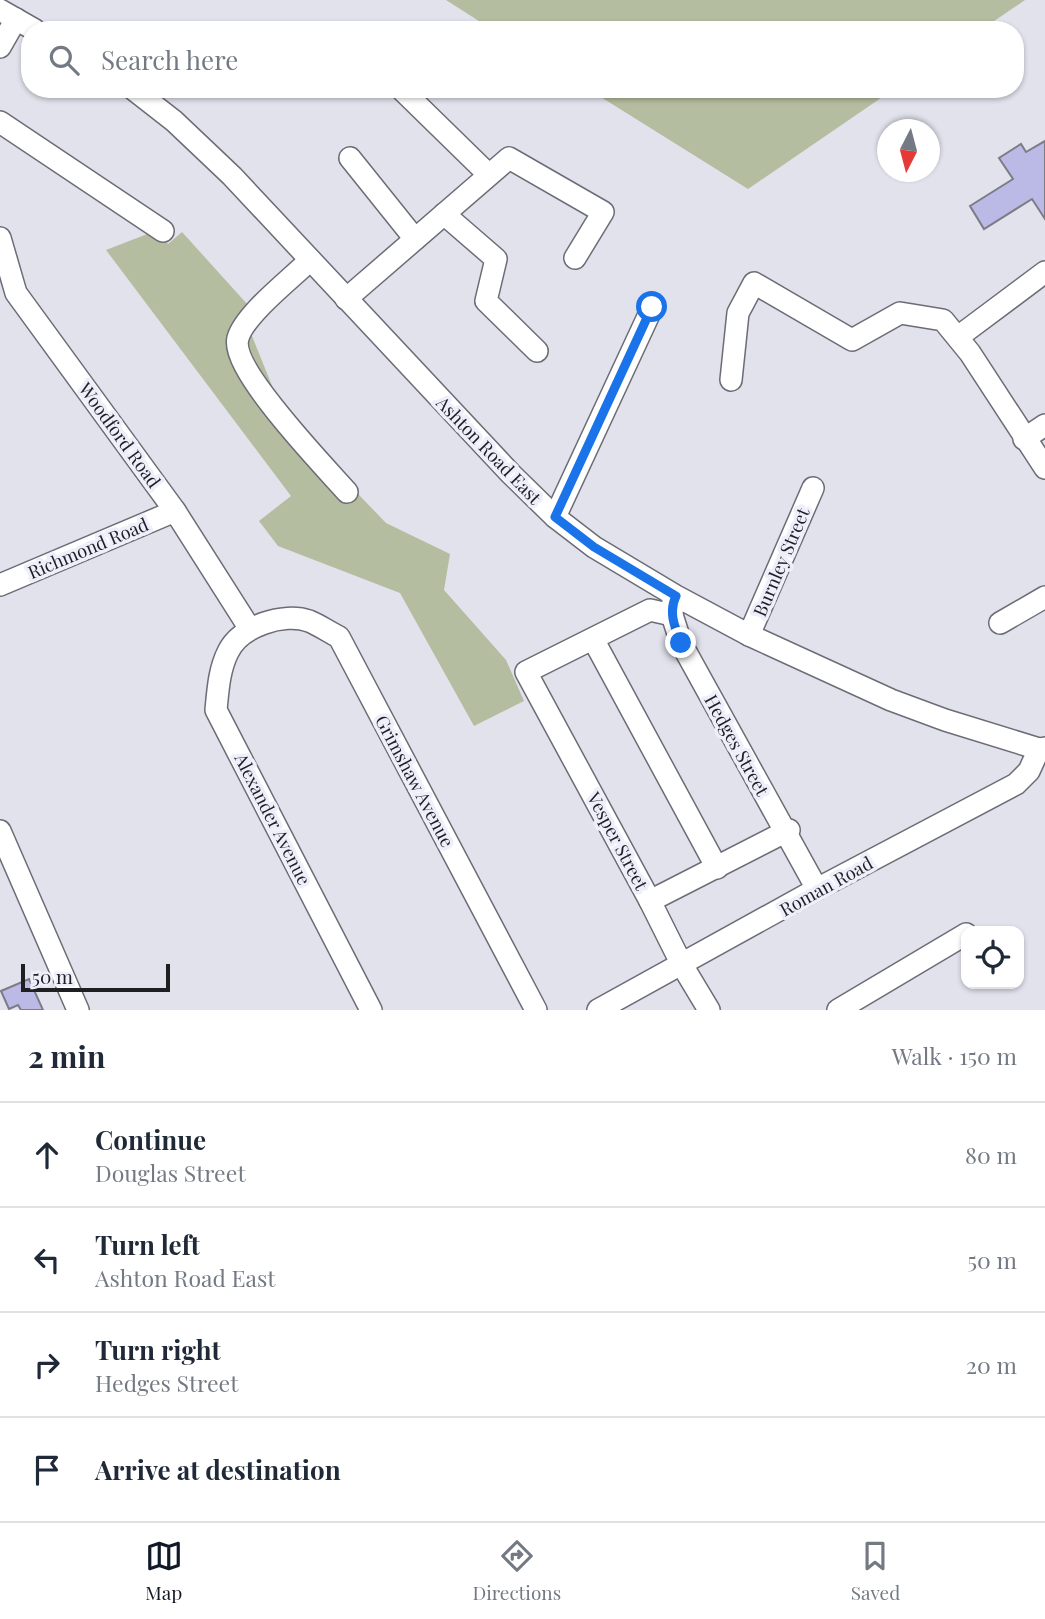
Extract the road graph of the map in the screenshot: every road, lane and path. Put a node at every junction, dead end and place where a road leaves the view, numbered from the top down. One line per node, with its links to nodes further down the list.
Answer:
1 (8, 14): 2 (street)
2 (0, 47)
3 (145, 98): 13 (street, Ashton Road East)
4 (410, 98): 7 (street)
5 (0, 122): 9 (street)
6 (350, 158): 11 (street)
7 (488, 174): 8 (street); 12 (street)
8 (444, 214): 11 (street); 18 (street)
9 (163, 231)
10 (0, 238): 25 (street, Woodford Road)
11 (415, 240): 15 (street)
12 (575, 258)
13 (310, 260): 15 (street, Ashton Road East); 24 (street)
14 (1045, 272): 17 (street)
15 (346, 299): 26 (street, Ashton Road East)
16 (652, 307): 26 (street)
17 (964, 345): 19 (street); 21 (street)
18 (537, 351)
19 (731, 380)
20 (1045, 425): 21 (street)
21 (1024, 439): 22 (street)
22 (1045, 468)
23 (813, 488): 32 (street, Burnley Street)
24 (347, 492)
25 (175, 511): 27 (street, Richmond Road); 31 (street, Woodford Road)
26 (555, 517): 29 (street, Ashton Road East)
27 (0, 585)
28 (1045, 597): 30 (street)
29 (674, 605): 32 (street, Ashton Road East); 33 (street); 36 (street, Hedges Street)
30 (1000, 623)
31 (250, 629): 43 (street, Alexander Avenue); 44 (street, Grimshaw Avenue)
32 (749, 635): 34 (street, Ashton Road East)
33 (593, 639): 37 (street); 39 (street, Vesper Street)
34 (1042, 749): 38 (street, Roman Road)
35 (0, 831): 42 (street)
36 (787, 831): 37 (street); 38 (street, Hedges Street)
37 (717, 868): 39 (street)
38 (817, 890): 41 (street, Roman Road)
39 (650, 901): 41 (street, Vesper Street)
40 (961, 937): 47 (street)
41 (682, 965): 45 (street, Roman Road); 46 (street, Vesper Street)
42 (79, 1010)
43 (371, 1010)
44 (536, 1010)
45 (598, 1010)
46 (709, 1010)
47 (838, 1010)

